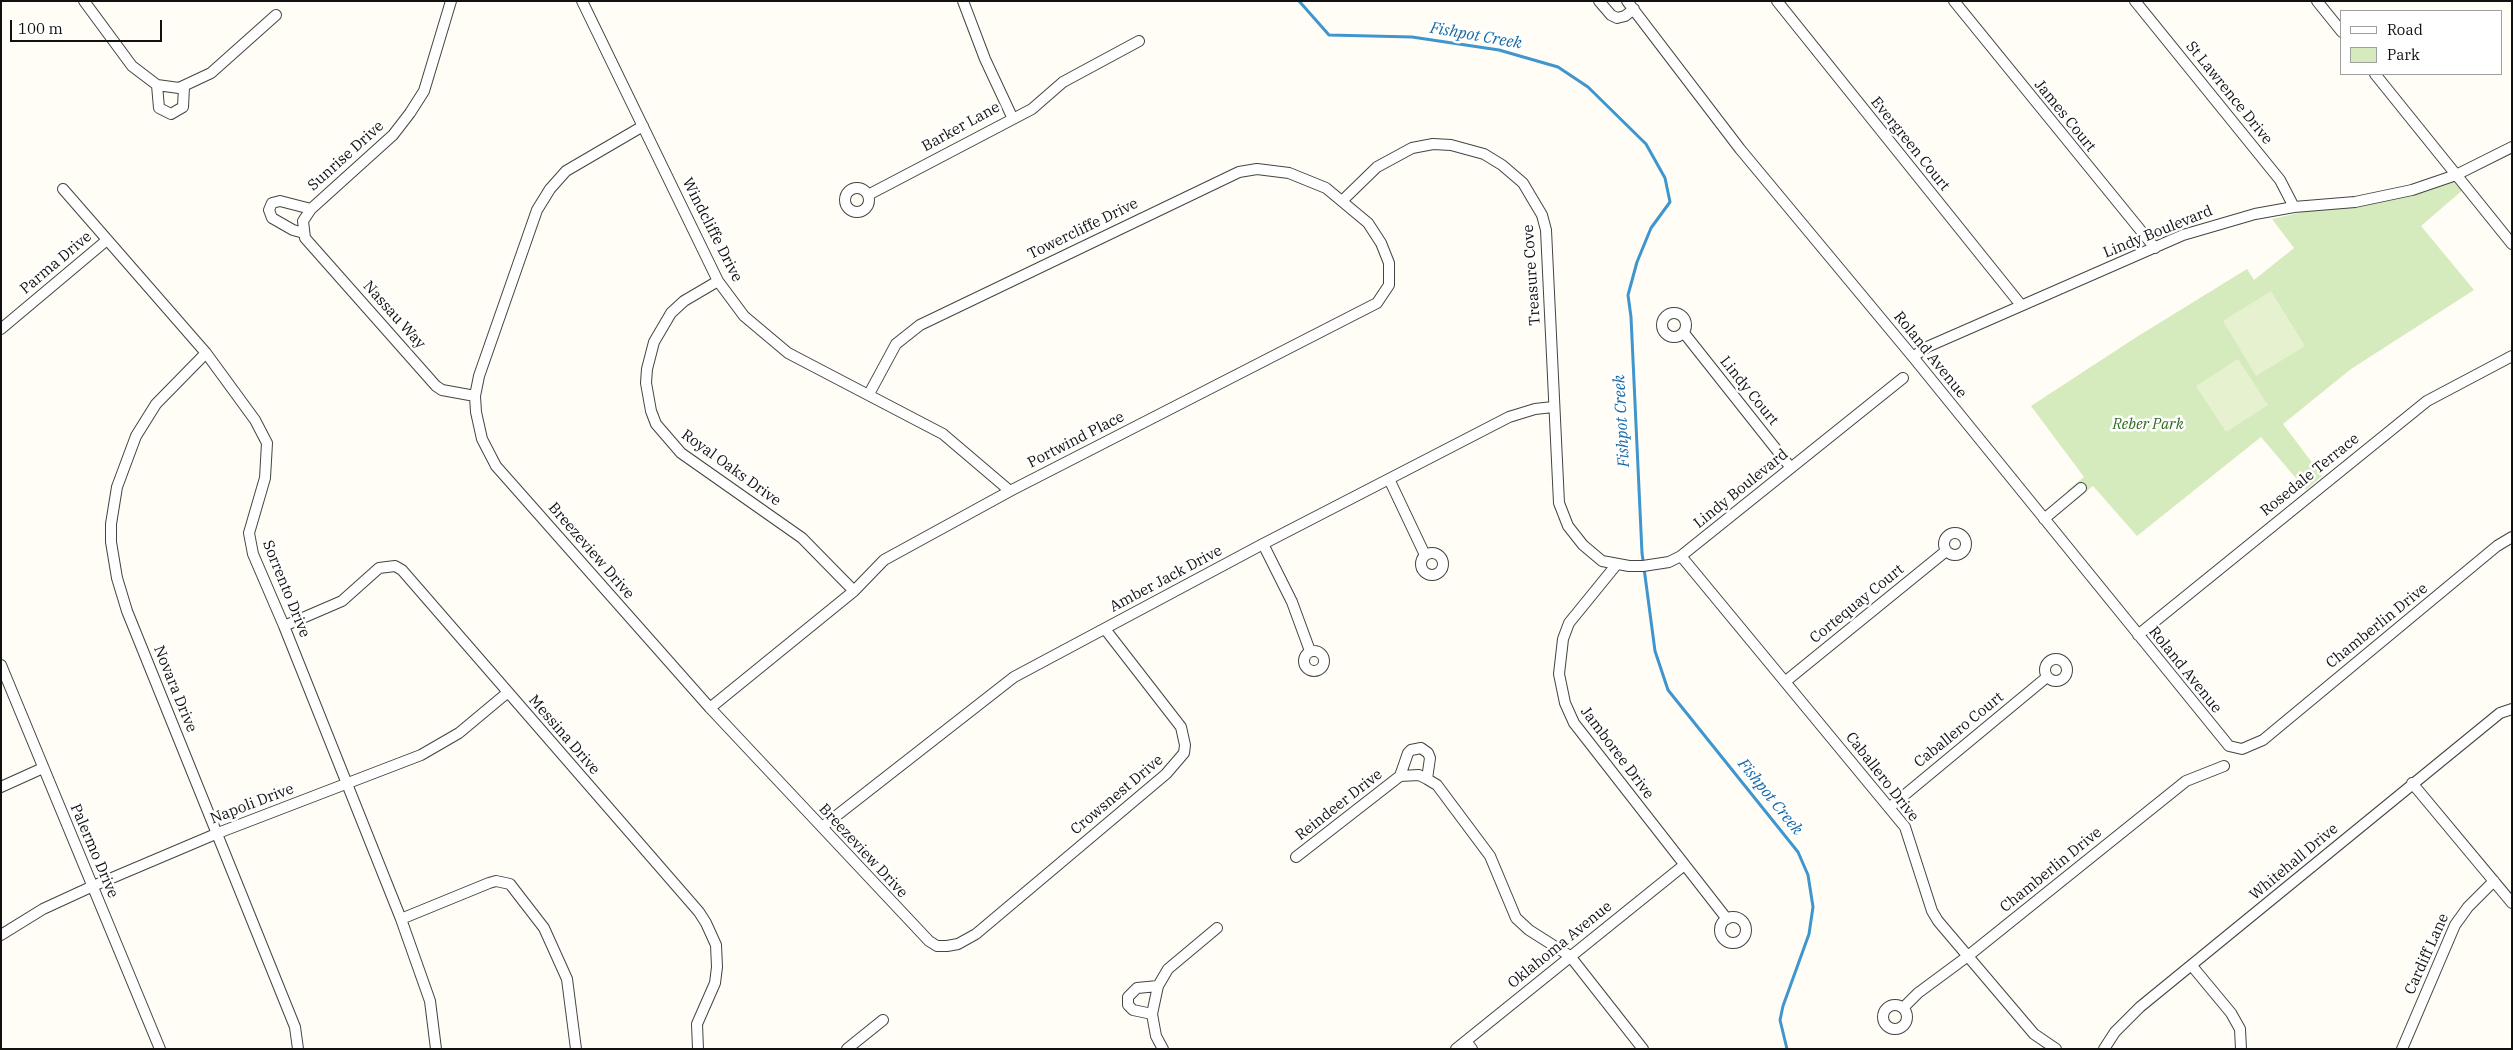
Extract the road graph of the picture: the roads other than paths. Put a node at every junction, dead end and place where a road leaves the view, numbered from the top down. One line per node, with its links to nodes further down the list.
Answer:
1 (84, 1): 15 (street)
2 (452, 1): 25 (street, Sunrise Drive)
3 (582, 1): 18 (street, Windcliffe Drive)
4 (963, 1): 17 (street, Barker Lane)
5 (1599, 1): 10 (street, Roland Avenue)
6 (1777, 1): 31 (street, Evergreen Court)
7 (1954, 1): 29 (street, James Court)
8 (2135, 1): 24 (street, St Lawrence Drive)
9 (2317, 1): 12 (street)
10 (1630, 5): 36 (street, Roland Avenue)
11 (276, 15): 16 (street)
12 (2340, 30)
13 (1139, 41): 17 (street)
14 (2376, 75): 20 (street)
15 (157, 85): 16 (street); 16 (street)
16 (184, 87)
17 (1013, 119): 22 (street, Barker Lane)
18 (643, 126): 30 (street, Windcliffe Drive); 39 (street, Breezeview Drive)
19 (2512, 147): 20 (street, Lindy Boulevard)
20 (2456, 175): 24 (street, Lindy Boulevard); 28 (street)
21 (63, 189): 27 (street, Sorrento Drive)
22 (868, 194)
23 (1342, 201): 38 (street, Towercliffe Drive); 40 (street, Treasure Cove); 44 (street, Portwind Place)
24 (2294, 207): 29 (street, Lindy Boulevard)
25 (311, 209): 26 (street, Sunrise Drive); 26 (street)
26 (304, 233): 39 (street, Nassau Way)
27 (107, 240): 32 (street, Parma Drive); 34 (street, Sorrento Drive)
28 (2512, 244)
29 (2155, 248): 31 (street, Lindy Boulevard)
30 (718, 280): 38 (street, Windcliffe Drive); 53 (street, Royal Oaks Drive)
31 (2021, 306): 36 (street, Lindy Boulevard)
32 (1, 329)
33 (1684, 333): 41 (street, Lindy Court)
34 (206, 353): 54 (street, Sorrento Drive); 74 (street, Novara Drive)
35 (2512, 356): 56 (street, Rosedale Terrace)
36 (1913, 357): 45 (street, Roland Avenue)
37 (1903, 378): 41 (street, Lindy Boulevard)
38 (869, 394): 44 (street, Windcliffe Drive)
39 (475, 396): 62 (street, Breezeview Drive)
40 (1553, 408): 42 (street, Amber Jack Drive); 48 (street, Treasure Cove)
41 (1791, 468): 51 (street, Lindy Boulevard)
42 (1389, 479): 47 (street, Amber Jack Drive); 50 (street)
43 (2081, 488): 45 (street)
44 (1010, 491): 53 (street, Portwind Place)
45 (2044, 519): 56 (street, Roland Avenue)
46 (2512, 536): 64 (street, Chamberlin Drive)
47 (1263, 544): 55 (street, Amber Jack Drive); 57 (street)
48 (1583, 545): 52 (street, Lindy Boulevard)
49 (1946, 551): 60 (street, Cortequay Court)
50 (1425, 554)
51 (1682, 556): 52 (street, Lindy Boulevard); 60 (street, Caballero Drive)
52 (1617, 564): 76 (street, Jamboree Drive)
53 (854, 592): 62 (street, Portwind Place)
54 (284, 626): 61 (street, Messina Drive); 70 (street, Sorrento Drive)
55 (1105, 629): 73 (street, Amber Jack Drive); 84 (street, Crowsnest Drive)
56 (2138, 635): 64 (street, Roland Avenue)
57 (1310, 651)
58 (1, 665): 66 (street, Palermo Drive)
59 (2047, 677): 72 (street, Caballero Court)
60 (1786, 681): 72 (street, Caballero Drive)
61 (506, 693): 70 (street, Napoli Drive); 97 (street, Messina Drive)
62 (710, 708): 73 (street, Breezeview Drive)
63 (2512, 709): 69 (street, Whitehall Drive)
64 (2236, 749)
65 (2224, 766): 86 (street, Chamberlin Drive)
66 (43, 768): 71 (street); 78 (street, Palermo Drive)
67 (1400, 776): 68 (street); 68 (street); 75 (street, Reindeer Drive)
68 (1427, 779): 85 (street)
69 (2412, 783): 77 (street); 87 (street, Whitehall Drive)
70 (347, 784): 74 (street, Napoli Drive); 80 (street, Sorrento Drive)
71 (1, 787)
72 (1890, 807): 86 (street, Caballero Drive)
73 (822, 827): 84 (street, Breezeview Drive)
74 (218, 834): 78 (street, Napoli Drive); 94 (street, Novara Drive)
75 (1296, 857)
76 (1683, 866): 81 (street, Jamboree Drive); 85 (street, Oklahoma Avenue)
77 (2494, 881): 79 (street); 105 (street, Cardiff Lane)
78 (93, 886): 83 (street, Napoli Drive); 93 (street, Palermo Drive)
79 (2512, 902)
80 (401, 919): 95 (street, Sorrento Drive); 96 (street)
81 (1727, 919)
82 (1217, 928): 88 (street)
83 (1, 935)
84 (947, 946)
85 (1570, 956): 92 (street, Oklahoma Avenue); 101 (street)
86 (1968, 956): 89 (street, Chamberlin Drive); 102 (street, Caballero Drive)
87 (2192, 966): 103 (street, Whitehall Drive); 104 (street)
88 (1158, 986): 90 (street); 90 (street)
89 (1903, 1008)
90 (1152, 1014): 99 (street)
91 (883, 1020): 98 (street)
92 (1469, 1045): 100 (street, Oklahoma Avenue)
93 (160, 1049)
94 (298, 1049)
95 (436, 1049)
96 (576, 1049)
97 (698, 1049)
98 (848, 1049)
99 (1163, 1049)
100 (1456, 1049)
101 (1643, 1049)
102 (2056, 1049)
103 (2104, 1049)
104 (2241, 1049)
105 (2402, 1049)

